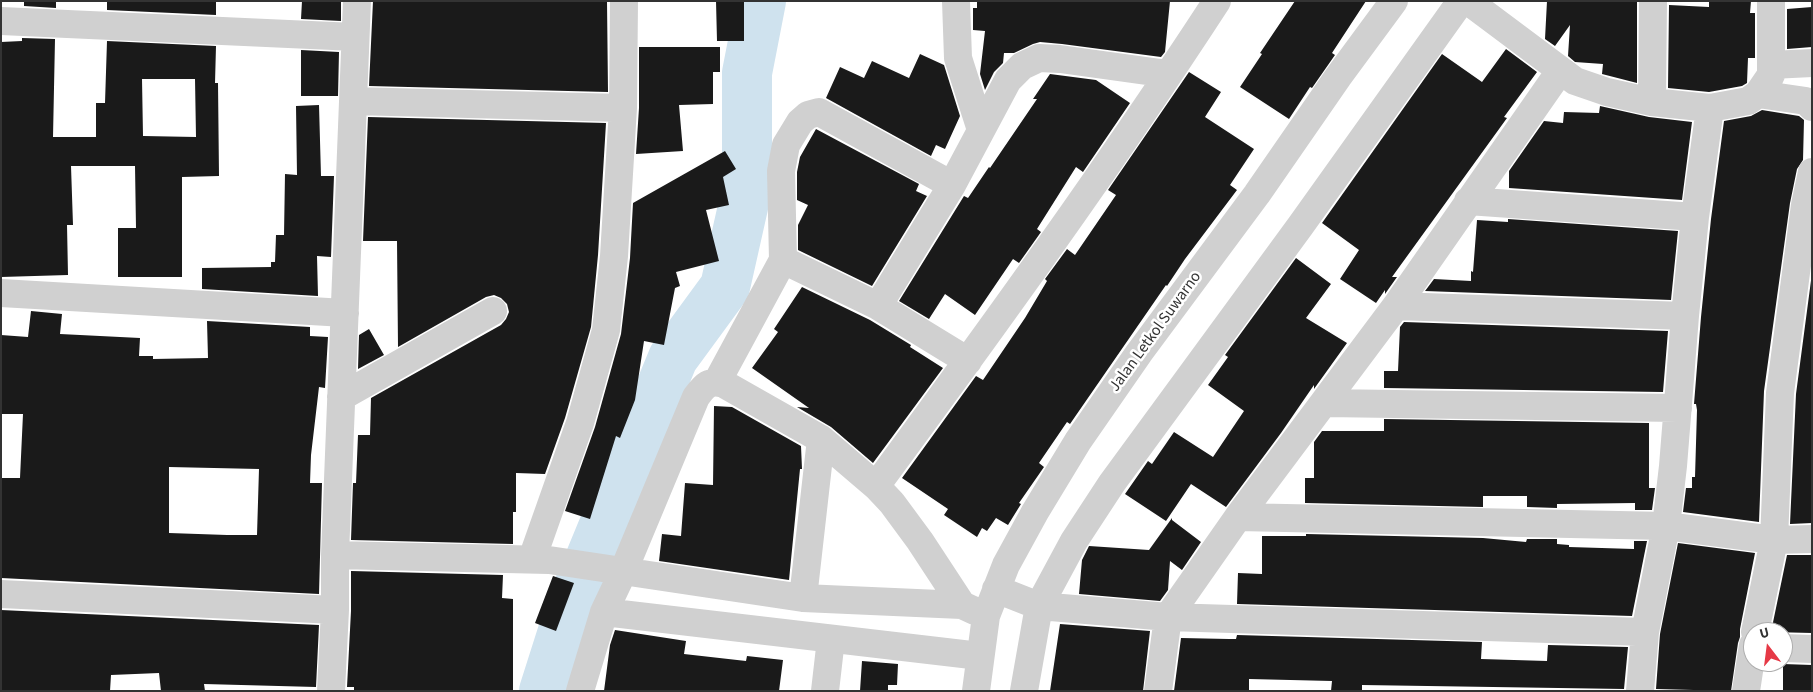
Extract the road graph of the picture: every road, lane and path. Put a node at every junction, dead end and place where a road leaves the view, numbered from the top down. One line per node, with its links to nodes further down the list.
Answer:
1 (357, 1): 11 (street)
2 (624, 1): 20 (street)
3 (956, 1): 22 (street)
4 (1217, 1): 15 (street)
5 (1394, 1): 49 (street, Jalan Letkol Suwarno)
6 (1460, 1): 53 (street)
7 (1468, 1): 14 (street)
8 (1653, 1): 18 (street)
9 (1771, 1): 13 (street)
10 (1, 21): 11 (street)
11 (355, 37): 17 (street)
12 (1812, 63): 13 (street)
13 (1770, 65): 16 (street)
14 (1560, 71): 18 (street); 25 (street)
15 (1168, 74): 22 (street); 35 (street)
16 (1758, 94): 19 (street); 21 (street)
17 (353, 101): 20 (street); 33 (street)
18 (1652, 102): 21 (street)
19 (1812, 107)
20 (623, 108): 47 (street)
21 (1710, 108): 27 (street)
22 (981, 130): 24 (street)
23 (1812, 172): 26 (street)
24 (952, 185): 28 (street); 30 (street)
25 (1468, 201): 27 (street); 31 (street)
26 (1808, 206): 45 (street)
27 (1695, 217): 34 (street)
28 (783, 260): 30 (street); 36 (street)
29 (1, 293): 33 (street)
30 (878, 306): 35 (street)
31 (1396, 306): 34 (street); 38 (street)
32 (493, 311): 37 (street)
33 (345, 313): 37 (street)
34 (1685, 316): 39 (street)
35 (968, 361): 41 (street)
36 (717, 382): 40 (street); 48 (street)
37 (341, 397): 46 (street)
38 (1325, 403): 39 (street); 42 (street)
39 (1678, 408): 43 (street)
40 (822, 439): 41 (street); 51 (street)
41 (876, 486): 52 (street)
42 (1238, 517): 43 (street); 57 (street)
43 (1666, 526): 45 (street); 59 (street)
44 (1812, 539): 45 (street)
45 (1774, 540): 58 (street)
46 (335, 555): 47 (street); 54 (street)
47 (540, 559): 48 (street)
48 (612, 570): 51 (street); 55 (street)
49 (996, 590): 53 (street); 56 (street, Jalan Letkol Suwarno)
50 (1, 594): 54 (street)
51 (803, 598): 52 (street)
52 (962, 605): 56 (street)
53 (1039, 606): 57 (street); 69 (street)
54 (336, 610): 65 (street)
55 (604, 612): 60 (street); 66 (street)
56 (986, 616): 63 (street, Jalan Letkol Suwarno)
57 (1168, 617): 59 (street); 70 (street)
58 (1757, 622)
59 (1644, 632): 71 (street)
60 (831, 638): 63 (street); 67 (street)
61 (1793, 648): 62 (street)
62 (1812, 649)
63 (980, 656): 68 (street, Jalan Letkol Suwarno)
64 (1749, 672): 72 (street)
65 (331, 691)
66 (580, 691)
67 (825, 691)
68 (976, 691)
69 (1024, 691)
70 (1158, 691)
71 (1640, 691)
72 (1746, 691)

